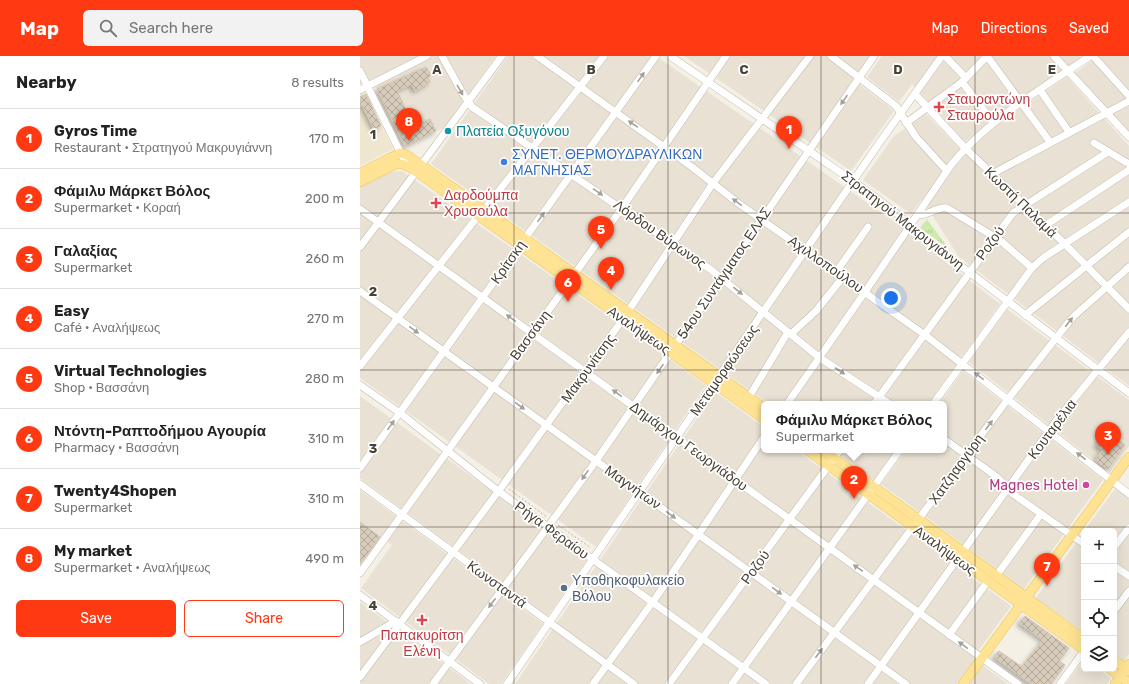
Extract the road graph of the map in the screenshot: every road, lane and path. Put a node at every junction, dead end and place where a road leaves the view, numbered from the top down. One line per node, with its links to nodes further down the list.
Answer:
1 (427, 56): 22 (street)
2 (442, 56): 29 (street, Λόρδου Βύρωνος, one-way to 29)
3 (502, 56): 29 (street)
4 (537, 56): 23 (street, Αχιλλοπούλου)
5 (604, 56): 23 (street)
6 (656, 56): 32 (street, Κρίτσκη, one-way to 6)
7 (670, 56): 21 (street, Στρατηγού Μακρυγιάννη)
8 (726, 56): 21 (street, Βασσάνη)
9 (810, 56): 35 (street, Μακρυνίτσης)
10 (874, 56): 19 (street, 54ου Συντάγματος ΕΛΑΣ)
11 (942, 56): 26 (street, Μεταμορφώσεως)
12 (945, 56): 20 (street)
13 (987, 56): 20 (street); 30 (street)
14 (1054, 56): 18 (street)
15 (1091, 56): 18 (street); 27 (street)
16 (837, 58): 19 (street)
17 (360, 71): 22 (street, Αναλήψεως)
18 (1068, 71): 25 (street); 34 (street)
19 (859, 78): 33 (street); 45 (street, 54ου Συντάγματος ΕΛΑΣ, one-way to 45)
20 (964, 80): 31 (street); 36 (street)
21 (708, 82): 35 (street, Στρατηγού Μακρυγιάννη); 42 (street, Βασσάνη)
22 (368, 86): 24 (street); 47 (street, Αναλήψεως)
23 (580, 87): 32 (street, Αχιλλοπούλου); 44 (street)
24 (360, 90)
25 (1040, 90): 30 (street); 38 (street)
26 (915, 94): 31 (street, Κωστή Παλαμά); 33 (street, Μεταμορφώσεως)
27 (1129, 96)
28 (1129, 101): 34 (street)
29 (468, 102): 44 (street, Λόρδου Βύρωνος); 50 (street)
30 (1022, 103): 36 (street); 40 (street)
31 (927, 108): 37 (street); 43 (street, Κωστή Παλαμά)
32 (616, 112): 42 (street, Αχιλλοπούλου, one-way to 32); 55 (street, Κρίτσκη)
33 (901, 113): 37 (street); 56 (street, Μεταμορφώσεως)
34 (1106, 113): 38 (street); 39 (street)
35 (762, 118): 45 (street, Στρατηγού Μακρυγιάννη); 58 (street, Μακρυνίτσης)
36 (993, 122): 43 (street)
37 (906, 123): 51 (street)
38 (1069, 132): 40 (street)
39 (1129, 137)
40 (1050, 142): 54 (street)
41 (1094, 143): 46 (street)
42 (665, 147): 58 (street, Αχιλλοπούλου); 61 (street, Βασσάνη)
43 (965, 148): 51 (street); 54 (street, Κωστή Παλαμά)
44 (533, 149): 55 (street, Λόρδου Βύρωνος); 63 (street)
45 (809, 150): 56 (street, Στρατηγού Μακρυγιάννη); 65 (street, 54ου Συντάγματος ΕΛΑΣ)
46 (1108, 152): 48 (street); 60 (street, Ροζού)
47 (400, 153): 49 (street, Αναλήψεως); 50 (main road, Αναλήψεως); 53 (main road)
48 (1129, 164)
49 (407, 166): 50 (main road, Αναλήψεως); 57 (main road)
50 (419, 169): 63 (main road, Αναλήψεως); 66 (street)
51 (947, 170): 64 (street)
52 (1129, 170): 67 (street)
53 (360, 173)
54 (992, 174): 60 (street, Κωστή Παλαμά)
55 (572, 175): 61 (street, Λόρδου Βύρωνος, one-way to 61); 72 (street, Κρίτσκη, one-way to 55)
56 (853, 181): 68 (street, Στρατηγού Μακρυγιάννη); 76 (street, Μεταμορφώσεως)
57 (360, 182)
58 (713, 183): 65 (street, Αχιλλοπούλου, one-way to 58); 73 (street, Μακρυνίτσης)
59 (1129, 202): 74 (street)
60 (1023, 205): 67 (street, Κωστή Παλαμά); 71 (street, Ροζού)
61 (622, 208): 73 (street, Λόρδου Βύρωνος); 83 (street, Βασσάνη)
62 (360, 210): 66 (street, Δημάρχου Γεωργιάδου)
63 (481, 213): 72 (main road, Αναλήψεως); 77 (street)
64 (917, 215): 68 (street); 71 (street)
65 (761, 218): 76 (street, Αχιλλοπούλου); 84 (street, 54ου Συντάγματος ΕΛΑΣ)
66 (378, 223): 75 (street); 77 (street, Δημάρχου Γεωργιάδου)
67 (1046, 225): 74 (street, Κωστή Παλαμά)
68 (909, 226): 82 (street, Στρατηγού Μακρυγιάννη); 88 (street)
69 (868, 227): 81 (street)
70 (1129, 232): 78 (street)
71 (994, 237): 80 (street); 82 (street, Ροζού)
72 (522, 242): 83 (main road, Αναλήψεως); 89 (street, Κρίτσκη)
73 (673, 244): 84 (street, Λόρδου Βύρωνος); 93 (street, Μακρυνίτσης)
74 (1065, 244): 78 (street, Κωστή Παλαμά); 80 (street)
75 (360, 247)
76 (806, 251): 81 (street, Αχιλλοπούλου); 92 (street, Μεταμορφώσεως)
77 (438, 265): 89 (street, Δημάρχου Γεωργιάδου); 95 (street)
78 (1085, 265): 86 (street, Κωστή Παλαμά); 94 (street)
79 (1129, 267): 86 (street, Χατζηαργύρη)
80 (1032, 268): 90 (street)
81 (836, 272): 85 (street, Αχιλλοπούλου)
82 (969, 272): 90 (street, Στρατηγού Μακρυγιάννη); 99 (street, Ροζού)
83 (572, 277): 93 (main road, Αναλήψεως); 97 (street, Βασσάνη)
84 (721, 277): 92 (street, Λόρδου Βύρωνος, one-way to 92); 101 (street, 54ου Συντάγματος ΕΛΑΣ)
85 (843, 277): 88 (street, Αχιλλοπούλου); 98 (street)
86 (1106, 288): 91 (street, Κωστή Παλαμά); 100 (street, Χατζηαργύρη, one-way to 86)
87 (360, 291): 95 (street, Μαγνήτων)
88 (865, 292): 99 (street, Αχιλλοπούλου); 103 (street)
89 (484, 298): 97 (street, Δημάρχου Γεωργιάδου, one-way to 89); 102 (street, Κρίτσκη)
90 (1008, 302): 94 (street, Στρατηγού Μακρυγιάννη); 104 (street)
91 (1129, 309)
92 (764, 312): 98 (street, Λόρδου Βύρωνος); 108 (street, Μεταμορφώσεως)
93 (626, 315): 101 (main road, Αναλήψεως); 106 (street, Μακρυνίτσης)
94 (1025, 315): 100 (street, Στρατηγού Μακρυγιάννη)
95 (398, 318): 102 (street, Μαγνήτων, one-way to 102); 105 (street)
96 (1129, 332): 107 (street, Κουταρέλια)
97 (532, 333): 106 (street, Δημάρχου Γεωργιάδου); 110 (street, Βασσάνη)
98 (790, 333): 103 (street, Λόρδου Βύρωνος); 112 (street)
99 (925, 335): 104 (street, Αχιλλοπούλου); 113 (street, Ροζού)
100 (1056, 339): 107 (street, Στρατηγού Μακρυγιάννη); 114 (street, Χατζηαργύρη)
101 (673, 349): 108 (main road, Αναλήψεως); 119 (street, 54ου Συντάγματος ΕΛΑΣ, one-way to 119)
102 (444, 351): 110 (street, Μαγνήτων); 121 (street, Κρίτσκη)
103 (820, 358): 113 (street, Λόρδου Βύρωνος, one-way to 113); 115 (street)
104 (963, 363): 114 (street, Αχιλλοπούλου, one-way to 104); 118 (street)
105 (360, 366)
106 (586, 371): 119 (street, Δημάρχου Γεωργιάδου, one-way to 106); 123 (street, Μακρυνίτσης)
107 (1099, 371): 111 (street, Στρατηγού Μακρυγιάννη); 124 (street, Κουταρέλια)
108 (717, 380): 112 (main road, Αναλήψεως); 122 (main road, Αναλήψεως); 125 (street, Μεταμορφώσεως)
109 (360, 385): 121 (street, Ρήγα Φεραίου)
110 (493, 387): 123 (street, Μαγνήτων, one-way to 123); 128 (street, Βασσάνη)
111 (1129, 393)
112 (749, 397): 120 (main road, Αναλήψεως)
113 (879, 397): 116 (street, Ροζού); 117 (street, Λόρδου Βύρωνος)
114 (1008, 399): 124 (street, Αχιλλοπούλου); 132 (street, Χατζηαργύρη, one-way to 114)
115 (789, 401)
116 (876, 401)
117 (885, 401)
118 (935, 401)
119 (634, 406): 125 (street, Δημάρχου Γεωργιάδου); 134 (street, 54ου Συντάγματος ΕΛΑΣ)
120 (761, 406)
121 (400, 414): 128 (street, Ρήγα Φεραίου); 136 (street, Κρίτσκη, one-way to 121)
122 (761, 417)
123 (546, 425): 134 (street, Μαγνήτων); 142 (street, Μακρυνίτσης)
124 (1049, 431): 138 (street, Αχιλλοπούλου, one-way to 124); 141 (street, Κουταρέλια)
125 (677, 437): 137 (street, Δημάρχου Γεωργιάδου); 143 (street, Μεταμορφώσεως)
126 (761, 441): 137 (street)
127 (947, 441): 132 (street)
128 (449, 451): 142 (street, Ρήγα Φεραίου); 147 (street, Βασσάνη)
129 (811, 453): 135 (main road, Αναλήψεως)
130 (898, 453): 140 (street)
131 (837, 454): 135 (street, Ροζού); 140 (main road, Αναλήψεως)
132 (967, 454): 141 (street); 149 (street, Χατζηαργύρη)
133 (1129, 457): 138 (main road)
134 (596, 461): 143 (street, Μαγνήτων); 150 (street, 54ου Συντάγματος ΕΛΑΣ, one-way to 150)
135 (828, 466): 144 (main road, Αναλήψεως); 148 (street, Ροζού)
136 (360, 468)
137 (735, 479): 148 (street, Δημάρχου Γεωργιάδου); 153 (street)
138 (1112, 480): 145 (street, Αχιλλοπούλου); 154 (main road)
139 (360, 484): 147 (street, Κωνσταντά)
140 (874, 487): 144 (street); 149 (main road, Αναλήψεως)
141 (1008, 488): 146 (street); 158 (street, Κουταρέλια)
142 (498, 491): 150 (street, Ρήγα Φεραίου); 159 (street, Μακρυνίτσης)
143 (640, 492): 153 (street, Μαγνήτων, one-way to 153); 161 (street, Μεταμορφώσεως)
144 (868, 494): 151 (main road, Αναλήψεως); 157 (street)
145 (1129, 494)
146 (1040, 514): 154 (street); 165 (street)
147 (402, 515): 159 (street, Κωνσταντά); 164 (street, Βασσάνη)
148 (790, 519): 157 (street, Δημάρχου Γεωργιάδου); 163 (street, Ροζού)
149 (919, 519): 151 (street, Χατζηαργύρη); 158 (main road, Αναλήψεως)
150 (548, 527): 161 (street, Ρήγα Φεραίου); 169 (street, 54ου Συντάγματος ΕΛΑΣ)
151 (913, 527): 160 (main road, Αναλήψεως); 167 (street, Χατζηαργύρη)
152 (1129, 528): 156 (street)
153 (699, 534): 163 (street, Μαγνήτων); 173 (street)
154 (1072, 536): 155 (street); 172 (main road)
155 (1081, 542)
156 (1117, 543)
157 (830, 548): 167 (street, Δημάρχου Γεωργιάδου, one-way to 157); 174 (street)
158 (962, 550): 160 (street, Κουταρέλια); 165 (main road, Αναλήψεως)
159 (453, 552): 169 (street, Κωνσταντά); 177 (street, Μακρυνίτσης)
160 (956, 559): 168 (main road, Αναλήψεως); 176 (street, Κουταρέλια)
161 (594, 560): 173 (street, Ρήγα Φεραίου); 178 (street, Μεταμορφώσεως)
162 (1117, 568): 166 (street)
163 (751, 572): 174 (street, Μαγνήτων, one-way to 174); 182 (street, Ροζού)
164 (360, 573)
165 (996, 576): 172 (main road, Αναλήψεως)
166 (1129, 576)
167 (874, 579): 176 (street, Δημάρχου Γεωργιάδου); 179 (street, Χατζηαργύρη)
168 (988, 581): 172 (main road, Αναλήψεως); 180 (street)
169 (503, 588): 178 (street, Κωνσταντά); 187 (street, 54ου Συντάγματος ΕΛΑΣ, one-way to 187)
170 (1129, 591): 175 (street)
171 (360, 595): 177 (street)
172 (1024, 601): 181 (main road, Αναλήψεως); 184 (main road, Αναλήψεως); 186 (main road)
173 (652, 602): 182 (street, Ρήγα Φεραίου); 189 (street)
174 (792, 602): 179 (street, Μαγνήτων); 191 (street)
175 (1117, 607)
176 (919, 612): 180 (street, Δημάρχου Γεωργιάδου); 190 (street, Κουταρέλια)
177 (398, 623): 183 (street); 187 (street); 193 (street, Μακρυνίτσης)
178 (550, 623): 189 (street, Κωνσταντά); 198 (street, Μεταμορφώσεως)
179 (835, 632): 190 (street, Μαγνήτων); 204 (street, Χατζηαργύρη, one-way to 179)
180 (949, 635): 186 (street, Δημάρχου Γεωργιάδου, one-way to 180)
181 (1081, 636)
182 (702, 638): 191 (street, Ρήγα Φεραίου); 201 (street, Ροζού)
183 (360, 642)
184 (1081, 648)
185 (1081, 654): 209 (street)
186 (982, 658): 207 (main road); 208 (street, Δημάρχου Γεωργιάδου)
187 (449, 661): 196 (street, 54ου Συντάγματος ΕΛΑΣ); 197 (street)
188 (1117, 662): 192 (main road)
189 (607, 664): 199 (street); 200 (street, Κωνσταντά)
190 (881, 666): 205 (street, Κουταρέλια); 206 (street, Μαγνήτων)
191 (744, 668): 202 (street); 203 (street, Ρήγα Φεραίου)
192 (1128, 668): 194 (main road)
193 (360, 676)
194 (1118, 680): 195 (main road)
195 (1129, 683)
196 (433, 684)
197 (480, 684)
198 (507, 684)
199 (593, 684)
200 (634, 684)
201 (669, 684)
202 (732, 684)
203 (766, 684)
204 (796, 684)
205 (868, 684)
206 (906, 684)
207 (963, 684)
208 (1018, 684)
209 (1060, 684)

